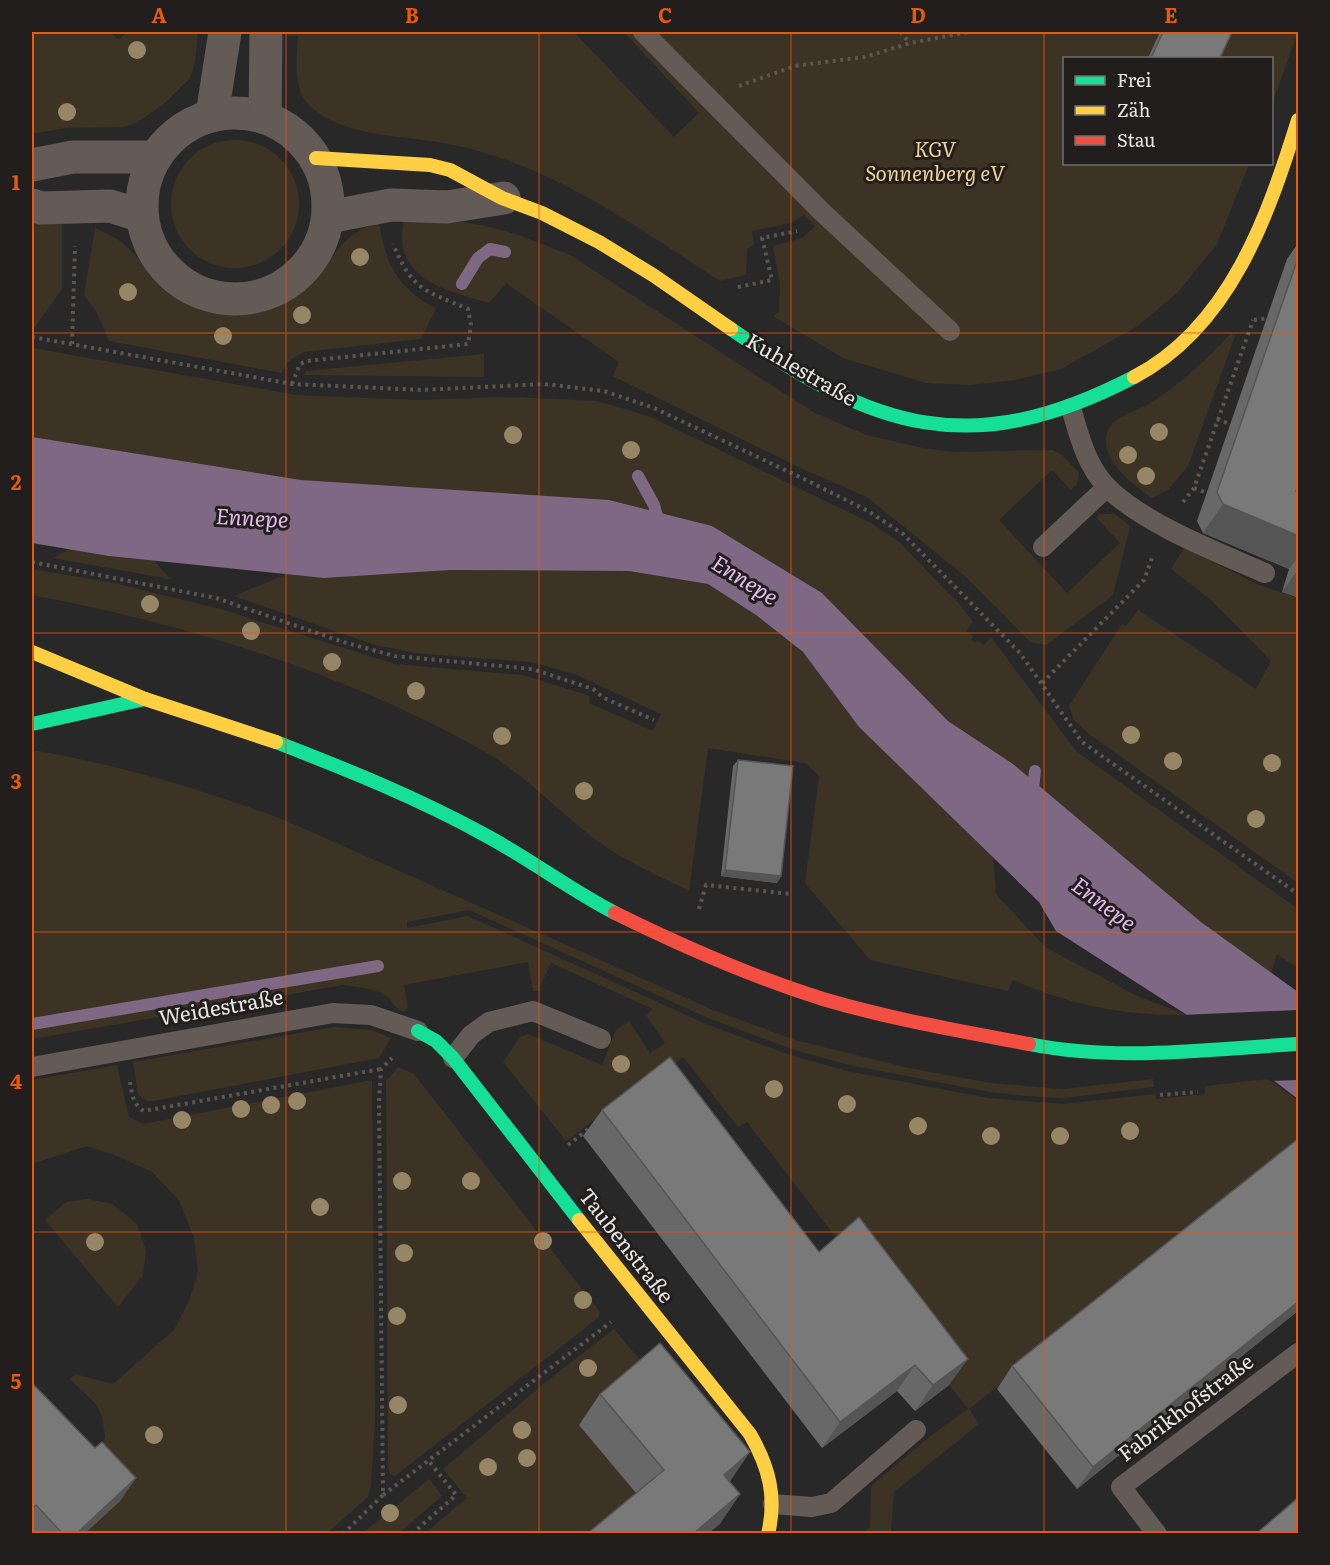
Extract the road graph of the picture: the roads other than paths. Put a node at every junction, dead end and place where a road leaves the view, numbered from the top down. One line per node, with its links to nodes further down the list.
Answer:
1 (225, 32): 4 (street)
2 (266, 32): 5 (street)
3 (643, 32): 14 (lane)
4 (212, 115): 5 (street); 7 (street)
5 (265, 117): 8 (street)
6 (1299, 120): 15 (street, Kuhlestraße)
7 (156, 157): 9 (street); 12 (street)
8 (316, 158): 10 (street, Kuhlestraße); 13 (street)
9 (32, 165)
10 (504, 198): 13 (street); 15 (street, Kuhlestraße)
11 (32, 205): 12 (street)
12 (142, 216): 13 (street)
13 (328, 217)
14 (950, 331)
15 (1071, 408): 16 (lane)
16 (1107, 488): 17 (lane); 18 (lane)
17 (1043, 547)
18 (1265, 573)
19 (32, 652): 20 (street)
20 (146, 699): 21 (street); 24 (street)
21 (32, 724)
22 (417, 1031): 25 (street, Taubenstraße); 26 (lane, Weidestraße)
23 (601, 1039): 25 (lane)
24 (1299, 1044)
25 (453, 1058): 29 (street, Taubenstraße)
26 (32, 1067)
27 (1299, 1353): 31 (lane, Fabrikhofstraße)
28 (916, 1430): 29 (lane)
29 (773, 1504): 30 (street, Taubenstraße)
30 (768, 1533)
31 (1157, 1533)

